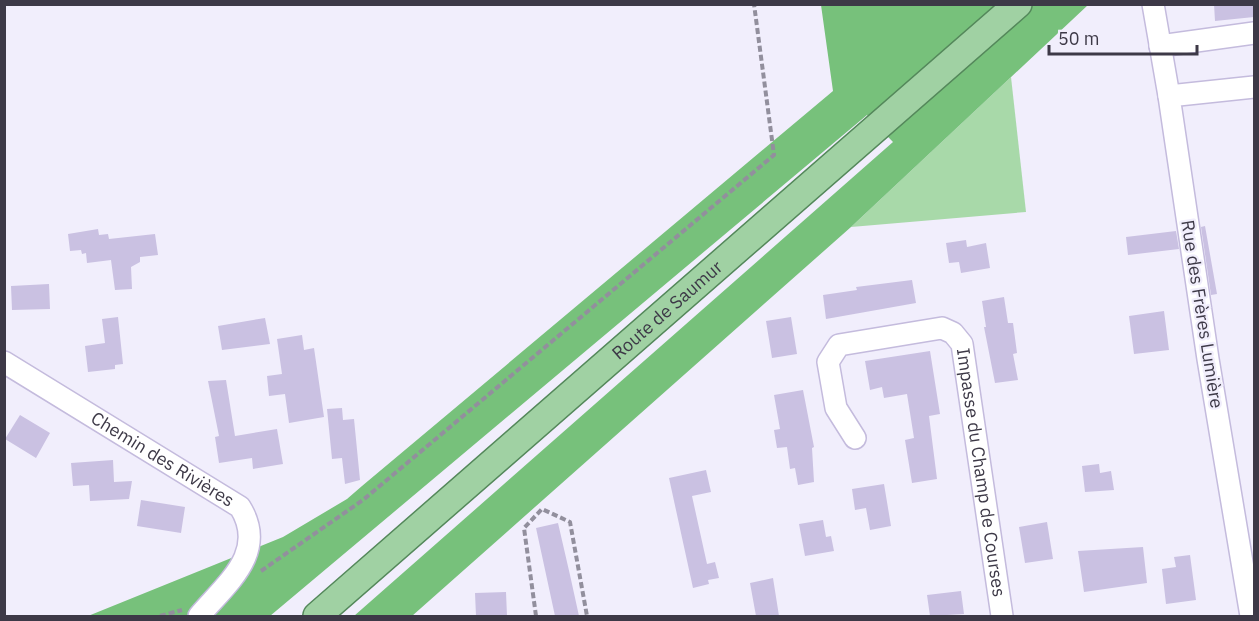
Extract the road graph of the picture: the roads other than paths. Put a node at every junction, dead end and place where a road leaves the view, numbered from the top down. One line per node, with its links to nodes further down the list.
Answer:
1 (1018, 4): 10 (main road, Route de Saumur)
2 (1153, 4): 4 (street, Rue des Frères Lumière)
3 (1254, 33): 4 (street)
4 (1160, 46): 6 (street, Rue des Frères Lumière)
5 (1254, 87): 6 (street)
6 (1169, 96): 12 (street, Rue des Frères Lumière)
7 (4, 362): 9 (street, Chemin des Rivières)
8 (855, 438): 11 (street, Impasse du Champ de Courses)
9 (199, 616)
10 (316, 616)
11 (1002, 616)
12 (1251, 616)

